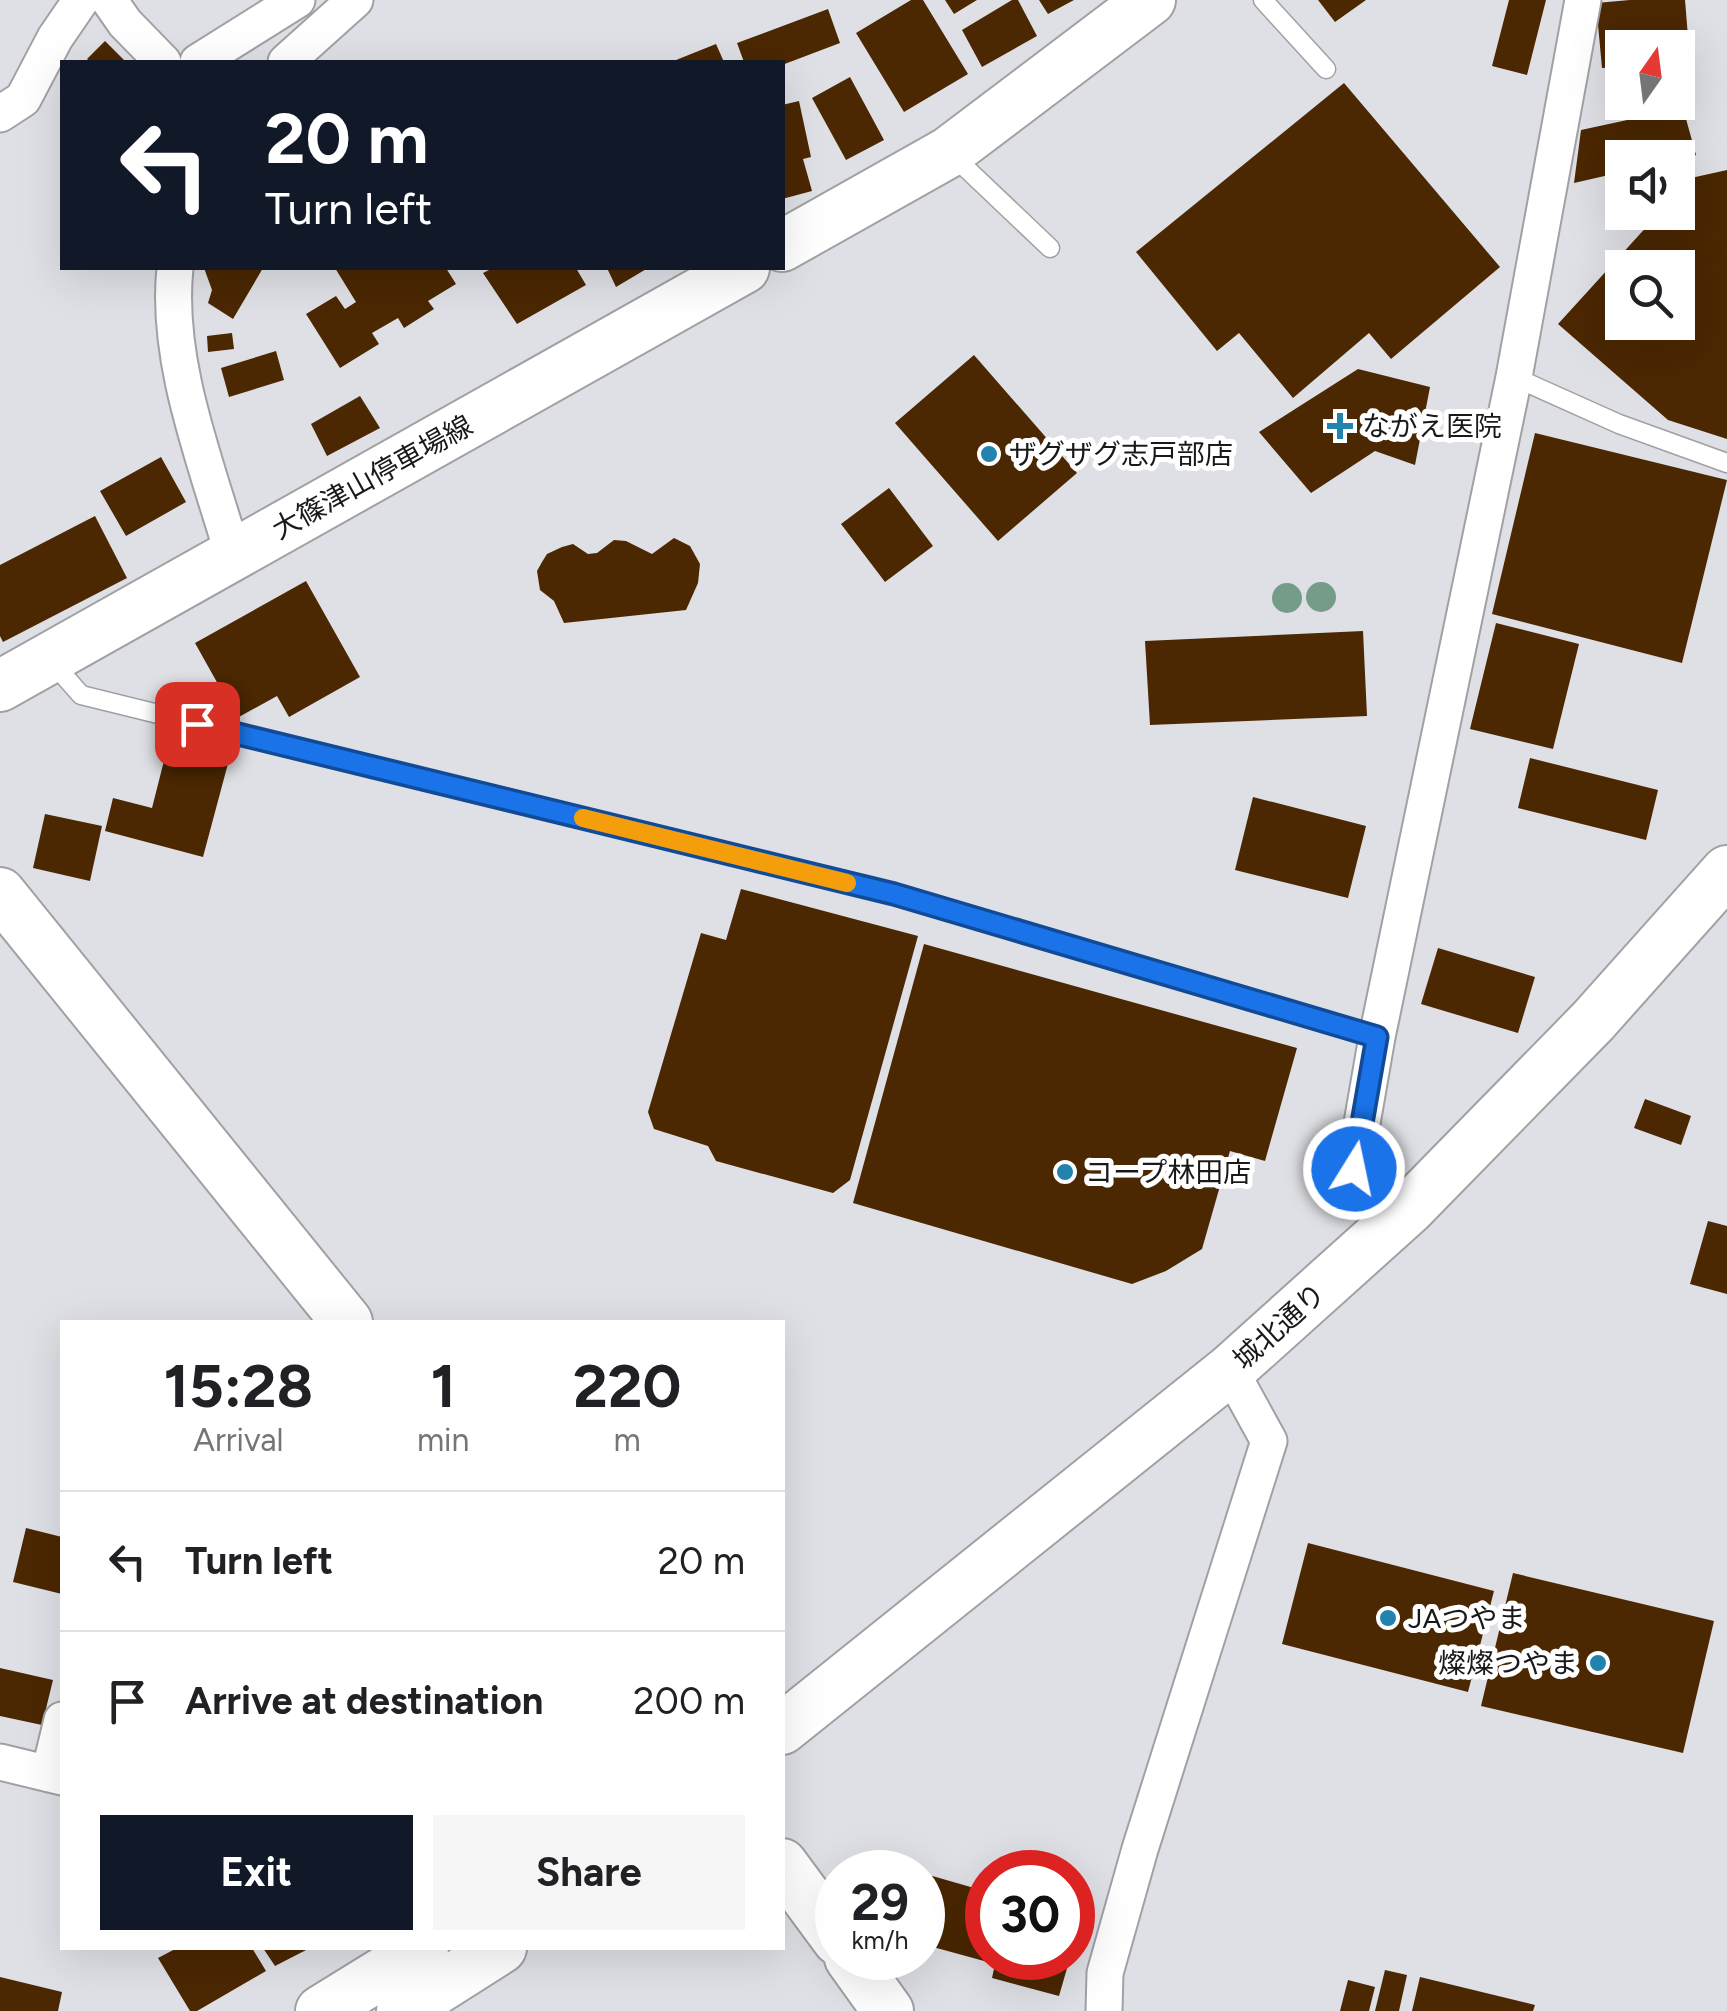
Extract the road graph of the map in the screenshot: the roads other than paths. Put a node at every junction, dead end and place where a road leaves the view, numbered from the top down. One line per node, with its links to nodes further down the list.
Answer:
1 (82, 0): 12 (street)
2 (109, 0): 8 (street)
3 (297, 0): 9 (street)
4 (355, 0): 10 (street)
5 (1150, 0): 13 (street)
6 (1263, 0): 11 (lane)
7 (1583, 0): 18 (street)
8 (161, 60)
9 (201, 60)
10 (288, 60)
11 (1326, 69)
12 (0, 114)
13 (949, 152): 14 (street); 15 (lane)
14 (785, 244)
15 (1050, 248)
16 (174, 270): 20 (street)
17 (740, 270): 20 (street, 大篠津山停車場線)
18 (1514, 378): 19 (lane); 25 (street)
19 (1727, 463)
20 (233, 555): 21 (street, 大篠津山停車場線)
21 (49, 658): 22 (street, 大篠津山停車場線); 25 (lane)
22 (0, 686)
23 (1727, 872): 26 (street, 城北通り)
24 (0, 893): 27 (street)
25 (1377, 1037): 26 (street)
26 (1408, 1210): 28 (street, 城北通り)
27 (345, 1320)
28 (1230, 1370): 29 (street, 城北通り); 41 (street)
29 (785, 1728)
30 (60, 1738): 32 (street)
31 (0, 1762): 32 (street)
32 (56, 1775)
33 (785, 1868): 34 (street)
34 (815, 1909)
35 (419, 1950): 38 (street)
36 (498, 1950): 39 (street)
37 (866, 1980): 40 (street)
38 (322, 2011)
39 (402, 2011)
40 (888, 2011)
41 (1104, 2011)

